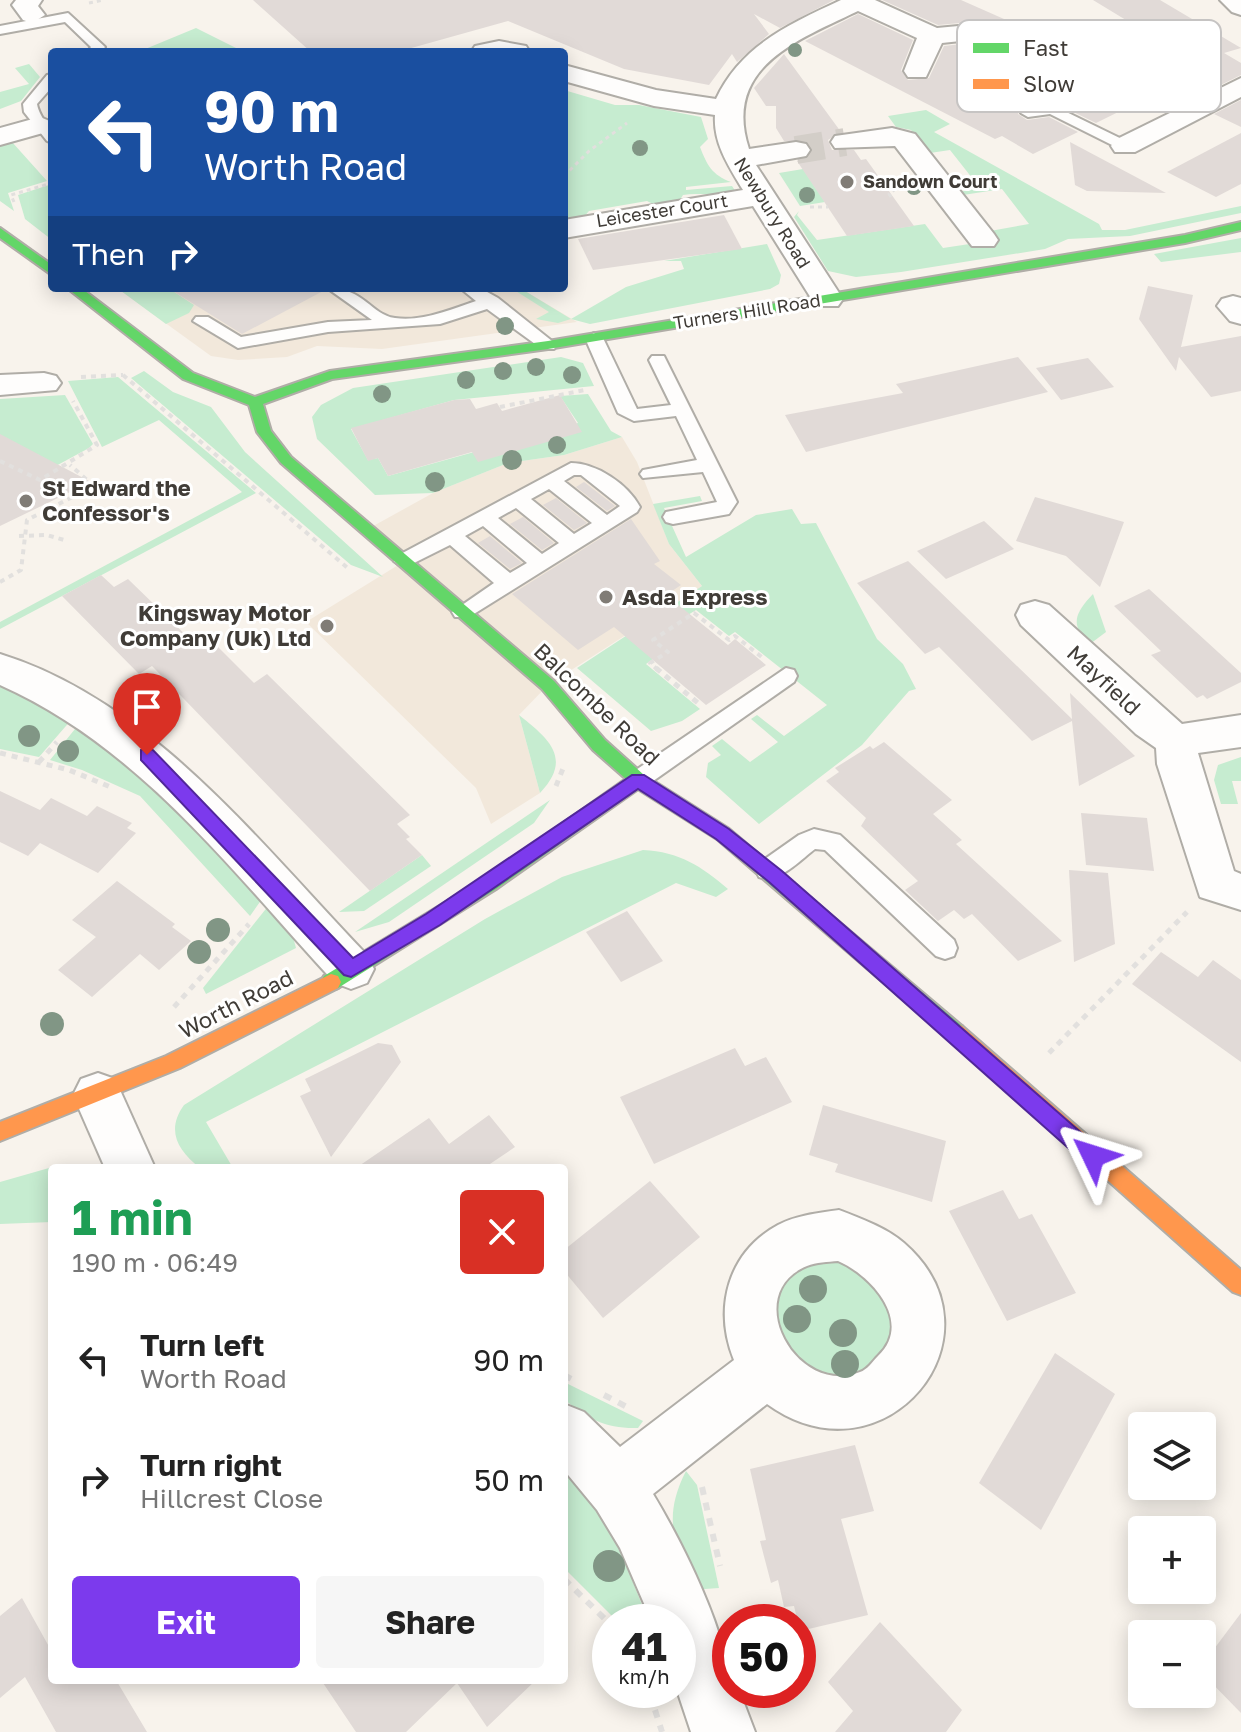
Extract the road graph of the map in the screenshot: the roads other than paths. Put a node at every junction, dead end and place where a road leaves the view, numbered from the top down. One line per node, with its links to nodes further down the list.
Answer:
1 (1232, 0): 3 (street)
2 (855, 1): 6 (street); 13 (street)
3 (1241, 7)
4 (0, 30): 7 (lane)
5 (957, 33): 6 (street)
6 (934, 36): 8 (street)
7 (97, 48)
8 (917, 71)
9 (568, 74): 13 (street)
10 (48, 83): 18 (lane)
11 (1241, 86): 12 (street)
12 (1221, 97)
13 (724, 108): 25 (street, Newbury Road)
14 (1034, 112): 17 (lane)
15 (1058, 112): 22 (lane)
16 (1192, 112): 19 (street)
17 (1028, 113)
18 (46, 131): 20 (street)
19 (1152, 133): 22 (street); 23 (street)
20 (0, 137)
21 (845, 142): 30 (street)
22 (1125, 146)
23 (1180, 147)
24 (796, 150): 25 (street)
25 (738, 159): 26 (street, Newbury Road)
26 (760, 196): 28 (street, Leicester Court); 35 (street, Newbury Road)
27 (1241, 226): 35 (street, Turners Hill Road)
28 (568, 228)
29 (0, 232): 31 (street)
30 (983, 240)
31 (48, 268)
32 (78, 292): 44 (street)
33 (342, 292): 38 (lane)
34 (476, 292): 36 (lane)
35 (827, 299): 39 (street, Turners Hill Road)
36 (492, 302): 38 (lane); 40 (lane)
37 (202, 321): 38 (lane)
38 (390, 324)
39 (594, 338): 40 (street, Turners Hill Road); 45 (lane)
40 (548, 345): 44 (street, Turners Hill Road)
41 (658, 360): 45 (lane)
42 (52, 381): 43 (street)
43 (0, 385)
44 (255, 402): 55 (street, Balcombe Road)
45 (682, 409): 46 (lane)
46 (709, 465): 47 (lane); 51 (lane)
47 (650, 474)
48 (550, 480): 49 (lane); 52 (lane); 52 (lane)
49 (517, 498): 50 (lane); 54 (lane)
50 (484, 517): 53 (lane); 56 (lane)
51 (673, 517)
52 (606, 524): 54 (lane)
53 (451, 535): 55 (lane); 57 (lane)
54 (573, 544): 56 (lane)
55 (404, 561): 58 (street, Balcombe Road)
56 (541, 564): 57 (lane)
57 (509, 584): 58 (lane)
58 (462, 612): 64 (street, Balcombe Road)
59 (1035, 615): 63 (street, Mayfield)
60 (0, 669): 68 (street)
61 (786, 676): 64 (lane)
62 (1241, 731): 63 (street)
63 (1176, 741): 66 (street)
64 (638, 780): 65 (street, Balcombe Road); 68 (street, Worth Road)
65 (768, 870): 67 (lane); 72 (street, Balcombe Road)
66 (1228, 888)
67 (945, 948)
68 (351, 969): 69 (street, Worth Road)
69 (98, 1095): 70 (street, Worth Road); 71 (street)
70 (0, 1132)
71 (128, 1164)
72 (1241, 1284)
73 (768, 1368): 75 (street)
74 (568, 1435): 75 (street)
75 (616, 1486): 76 (street)
76 (723, 1732)

